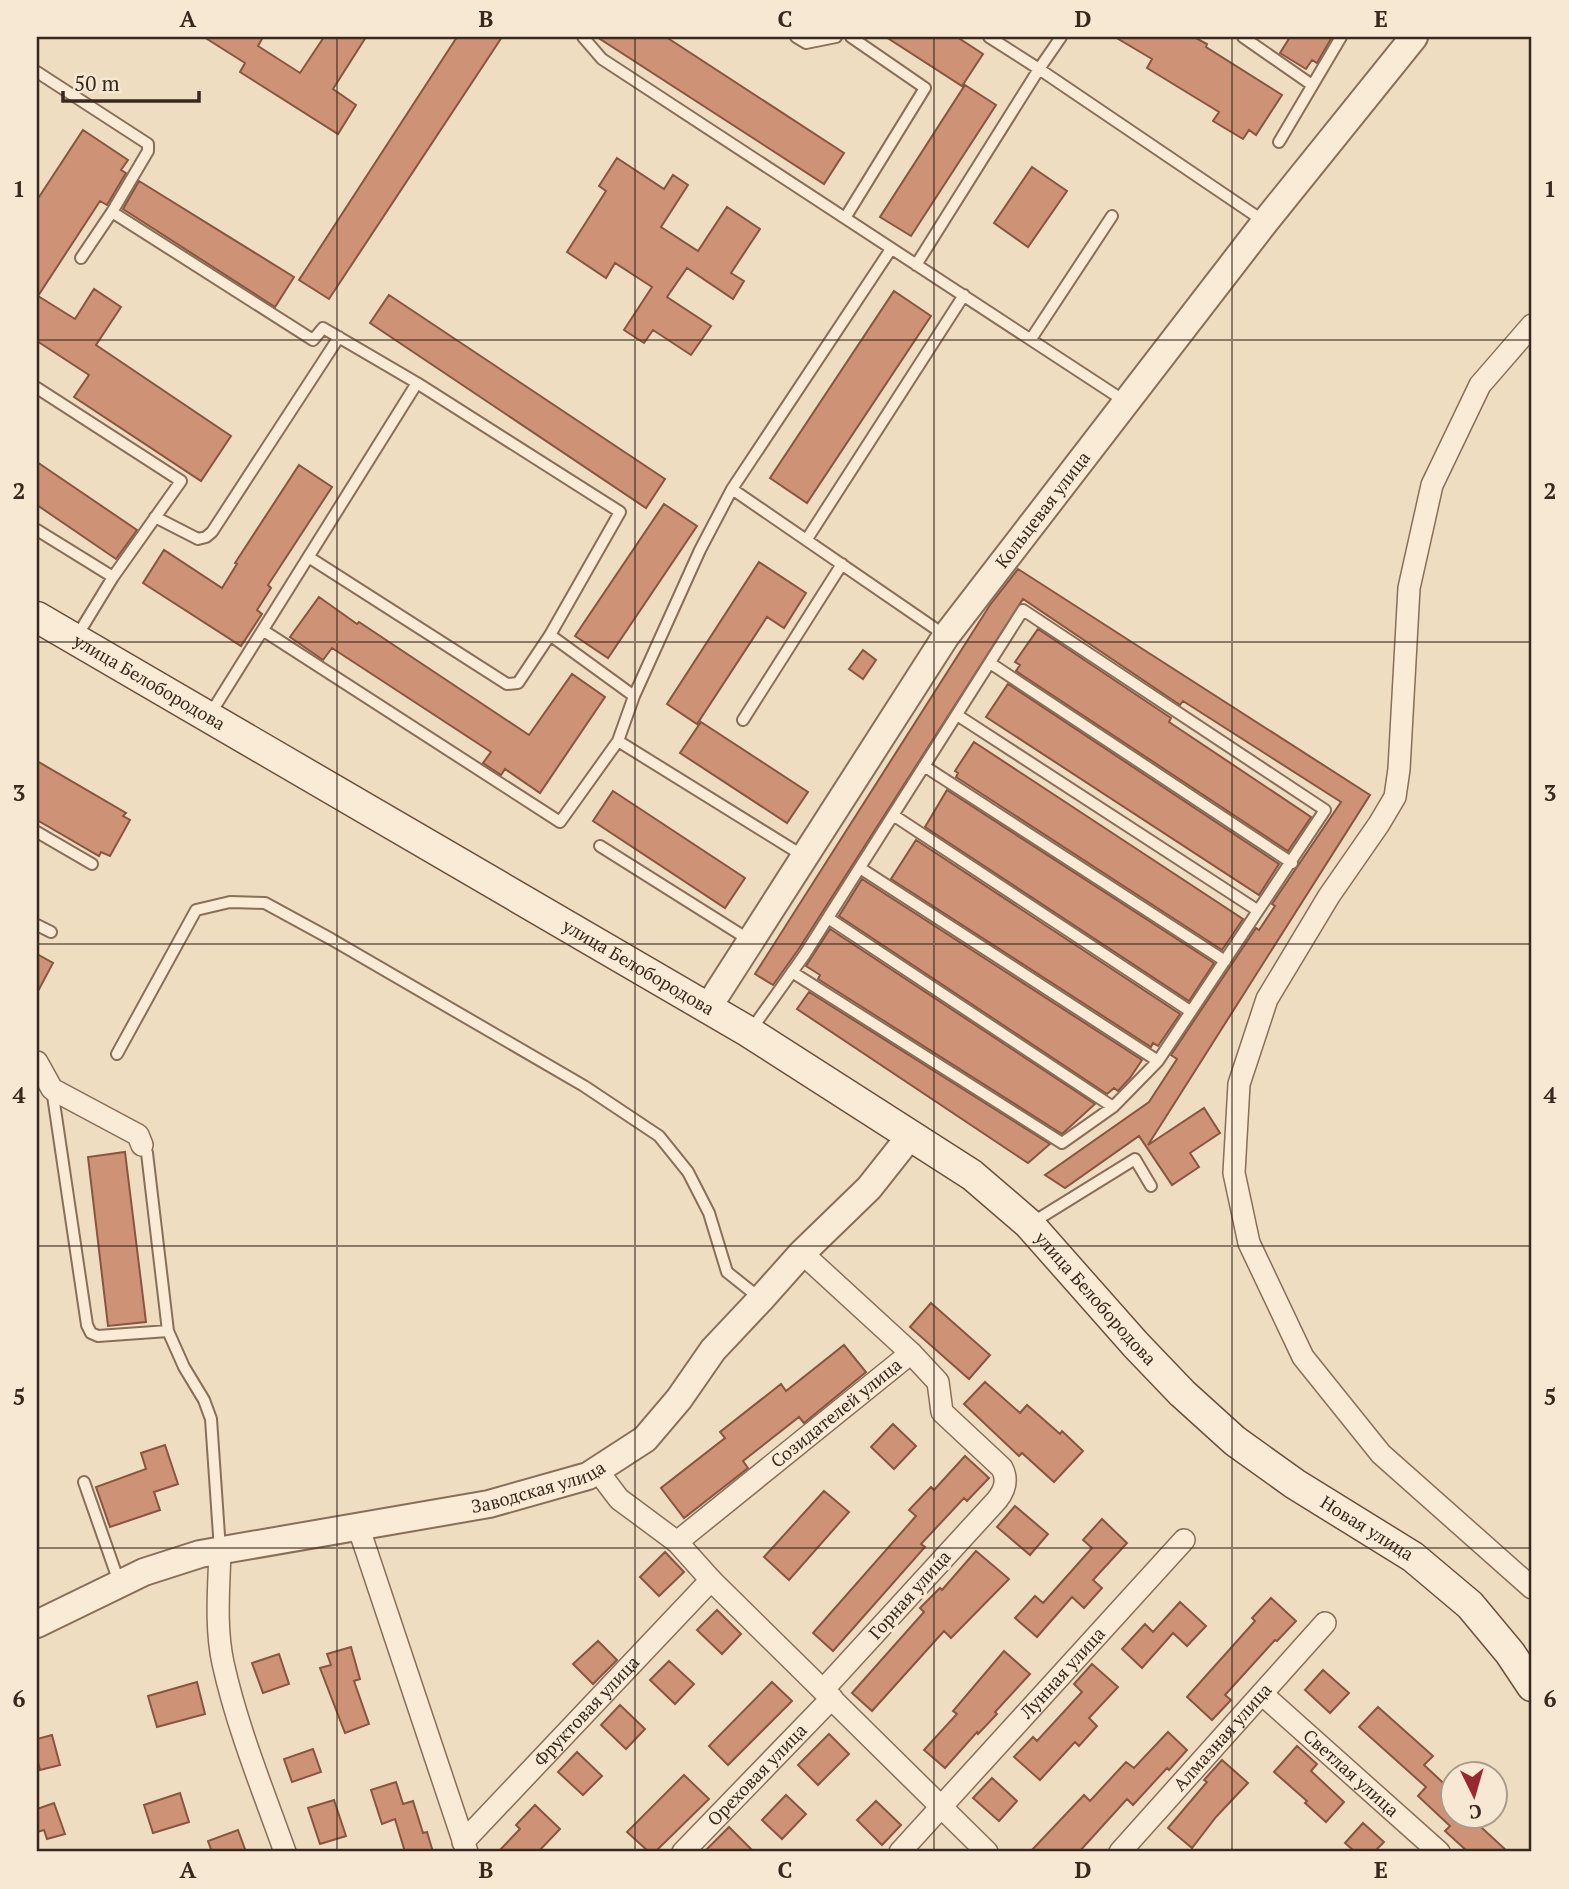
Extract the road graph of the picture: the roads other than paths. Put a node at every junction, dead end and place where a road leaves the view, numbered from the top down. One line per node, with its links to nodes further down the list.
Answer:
1 (583, 37): 16 (lane)
2 (796, 37): 3 (lane)
3 (836, 37)
4 (851, 37): 16 (lane)
5 (989, 37): 10 (lane)
6 (1060, 37): 10 (lane)
7 (1243, 37): 12 (lane)
8 (1341, 37): 12 (lane)
9 (1414, 37): 17 (street, Кольцевая улица)
10 (1039, 69): 17 (lane); 20 (lane)
11 (37, 72): 14 (lane)
12 (1312, 85): 13 (lane)
13 (1279, 142)
14 (113, 212): 19 (lane); 23 (lane)
15 (1112, 216): 24 (lane)
16 (845, 218): 18 (lane)
17 (1265, 222): 27 (street, Кольцевая улица)
18 (891, 249): 20 (lane); 28 (lane)
19 (81, 258)
20 (916, 265): 21 (lane)
21 (964, 295): 24 (lane); 31 (lane)
22 (1532, 325): 86 (street)
23 (339, 337): 25 (lane); 29 (lane)
24 (1031, 339): 27 (lane)
25 (417, 383): 32 (lane); 37 (lane)
26 (37, 388): 29 (lane)
27 (1126, 402): 38 (street, Кольцевая улица)
28 (732, 489): 31 (lane); 41 (lane)
29 (155, 517): 34 (lane)
30 (37, 530): 34 (lane)
31 (807, 539): 33 (lane)
32 (310, 558): 36 (lane); 37 (lane)
33 (842, 564): 38 (lane); 44 (lane)
34 (113, 578): 39 (lane)
35 (37, 617): 39 (main road, улица Белобородова)
36 (264, 631): 43 (lane); 45 (lane)
37 (550, 635): 41 (lane)
38 (946, 636): 50 (street, Кольцевая улица)
39 (75, 639): 43 (main road, улица Белобородова)
40 (990, 663): 42 (lane); 51 (lane); 51 (lane)
41 (634, 696): 45 (lane)
42 (957, 715): 46 (lane); 54 (lane)
43 (208, 718): 61 (main road, улица Белобородова)
44 (743, 720)
45 (618, 741): 50 (lane)
46 (925, 766): 47 (lane); 59 (lane)
47 (893, 816): 53 (lane); 62 (lane)
48 (37, 832): 52 (lane)
49 (600, 846): 58 (lane)
50 (805, 857): 58 (street, Кольцевая улица)
51 (1292, 863): 54 (lane)
52 (92, 864)
53 (860, 868): 55 (lane); 65 (lane)
54 (1257, 910): 59 (lane)
55 (828, 918): 60 (lane); 68 (lane)
56 (37, 925): 57 (lane)
57 (51, 932)
58 (751, 941): 61 (street, Кольцевая улица)
59 (1225, 961): 62 (lane)
60 (792, 972): 63 (lane); 68 (lane)
61 (707, 1009): 63 (main road, улица Белобородова)
62 (1190, 1011): 65 (lane)
63 (749, 1032): 69 (main road, улица Белобородова)
64 (117, 1054): 74 (lane)
65 (1158, 1061): 68 (lane)
66 (37, 1062): 67 (street)
67 (52, 1090): 70 (street); 75 (lane)
68 (1113, 1107)
69 (911, 1135): 72 (main road, улица Белобородова); 73 (street, Заводская улица)
70 (142, 1145): 75 (lane)
71 (1151, 1185): 72 (lane)
72 (1029, 1224): 77 (main road, улица Белобородова)
73 (802, 1253): 74 (street, Заводская улица); 76 (street, Созидателей улица)
74 (761, 1300): 78 (street, Заводская улица)
75 (167, 1331): 83 (lane)
76 (911, 1353): 82 (street, Созидателей улица); 90 (street, Горная улица)
77 (1182, 1393): 89 (main road, Новая улица)
78 (597, 1470): 80 (street, Заводская улица); 82 (street)
79 (84, 1482): 85 (lane)
80 (358, 1526): 83 (street, Заводская улица); 93 (street)
81 (1184, 1540): 92 (street, Лунная улица)
82 (677, 1542): 84 (street)
83 (220, 1550): 85 (street, Заводская улица); 95 (street)
84 (711, 1580): 90 (street); 93 (street, Фруктовая улица)
85 (120, 1584): 88 (street, Заводская улица)
86 (1532, 1588)
87 (1325, 1623): 91 (street, Алмазная улица)
88 (37, 1625)
89 (1532, 1686)
90 (828, 1694): 92 (street); 96 (street, Ореховая улица)
91 (1262, 1694): 94 (street, Алмазная улица); 99 (street, Светлая улица)
92 (941, 1808): 97 (street, Лунная улица); 98 (street)
93 (465, 1847)
94 (1131, 1849)
95 (285, 1852)
96 (683, 1852)
97 (900, 1852)
98 (987, 1852)
99 (1439, 1852)

